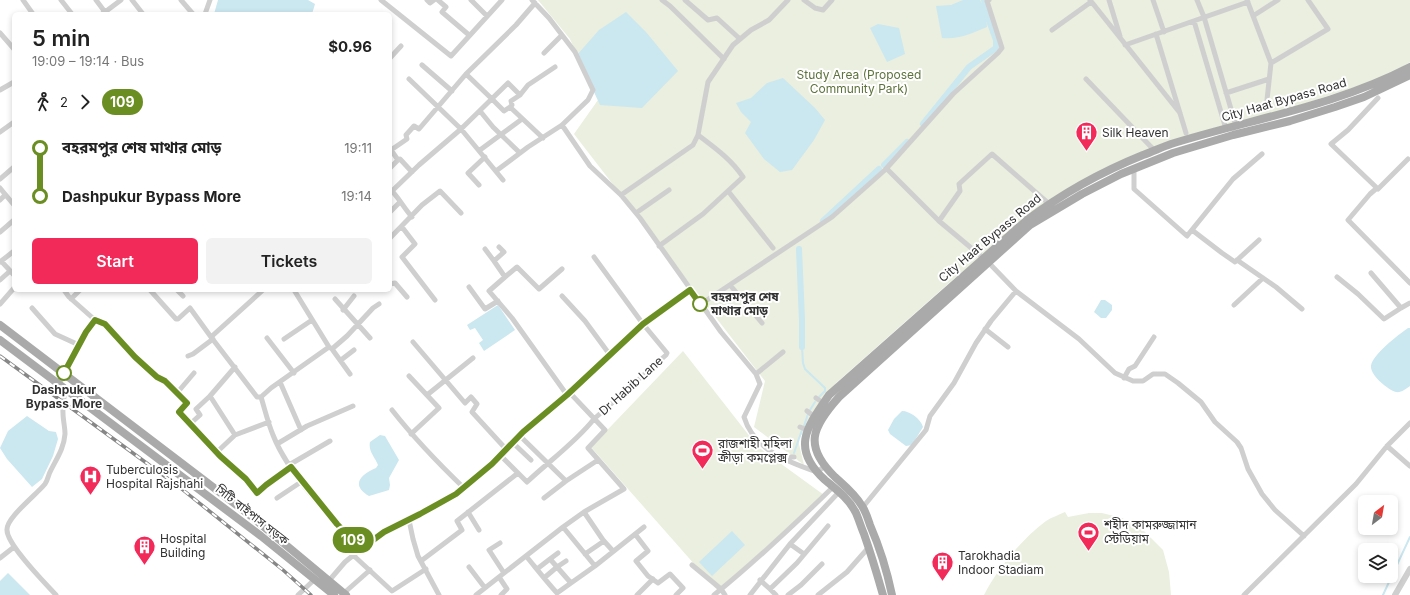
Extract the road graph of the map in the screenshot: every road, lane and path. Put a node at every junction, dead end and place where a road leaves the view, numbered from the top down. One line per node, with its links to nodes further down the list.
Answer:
1 (24, 0): 28 (street)
2 (61, 0): 29 (street)
3 (96, 0): 30 (street)
4 (121, 0): 31 (street)
5 (132, 0): 32 (street)
6 (181, 0): 33 (street)
7 (210, 0): 34 (street)
8 (381, 0): 43 (street)
9 (427, 0): 10 (street)
10 (434, 0)
11 (438, 0): 43 (street)
12 (471, 0): 35 (street)
13 (502, 0): 35 (street)
14 (662, 0): 52 (street)
15 (685, 0): 45 (street)
16 (788, 0): 45 (street)
17 (804, 0): 18 (street)
18 (832, 0)
19 (989, 0): 96 (street)
20 (1109, 0): 46 (street)
21 (1153, 0): 40 (street)
22 (1197, 0): 37 (street)
23 (1278, 0): 36 (street)
24 (1308, 0): 53 (street)
25 (1090, 1): 39 (street); 46 (street)
26 (1248, 1): 36 (street); 37 (street)
27 (533, 2): 41 (street); 57 (street)
28 (32, 12)
29 (70, 12)
30 (103, 12)
31 (105, 12)
32 (141, 12)
33 (191, 12)
34 (206, 12)
35 (487, 16): 43 (street)
36 (1253, 16): 53 (street)
37 (1204, 18): 38 (street); 65 (street)
38 (1194, 21): 40 (street); 78 (street)
39 (1052, 30)
40 (1164, 32): 42 (street)
41 (562, 34): 50 (street); 76 (street)
42 (1156, 34): 47 (street); 73 (street)
43 (469, 35)
44 (1, 36): 49 (street)
45 (740, 39): 52 (street)
46 (1121, 39): 47 (street)
47 (1125, 45): 73 (street)
48 (401, 46): 51 (street)
49 (12, 47)
50 (544, 53)
51 (392, 56)
52 (724, 59): 83 (street)
53 (1270, 63): 61 (street)
54 (422, 65): 64 (street)
55 (1410, 66): 77 (main road, City Haat Bypass Road)
56 (555, 67): 66 (street)
57 (466, 74): 64 (street); 68 (street)
58 (1410, 75): 97 (main road, City Haat Bypass Road)
59 (409, 79): 69 (street)
60 (1086, 79): 87 (street)
61 (1269, 80): 65 (street); 71 (street)
62 (12, 83): 63 (street)
63 (0, 90)
64 (452, 91): 69 (street)
65 (1226, 93): 77 (street)
66 (520, 95): 68 (street); 70 (street)
67 (1378, 98): 104 (street)
68 (492, 99): 70 (street); 72 (street)
69 (438, 107): 79 (street); 85 (street)
70 (510, 107): 74 (street)
71 (1266, 109)
72 (480, 111): 79 (street); 82 (street)
73 (1180, 113): 81 (street)
74 (522, 119): 82 (street); 84 (street)
75 (12, 123): 80 (street)
76 (562, 125): 84 (street); 110 (street)
77 (1236, 126): 78 (main road, City Haat Bypass Road)
78 (1226, 129): 87 (main road, City Haat Bypass Road)
79 (461, 130): 86 (street); 99 (street)
80 (0, 132)
81 (1186, 133)
82 (500, 134): 86 (street); 89 (street)
83 (698, 136): 108 (street); 110 (street)
84 (542, 138): 89 (street)
85 (392, 149)
86 (480, 150): 91 (street)
87 (1155, 151): 114 (main road, City Haat Bypass Road)
88 (392, 152): 93 (street)
89 (520, 153): 98 (street)
90 (1262, 154): 122 (street)
91 (485, 157): 98 (street); 102 (street)
92 (1408, 159): 104 (street)
93 (398, 160): 94 (street); 99 (street)
94 (392, 166)
95 (12, 169): 100 (street)
96 (887, 169): 119 (street); 145 (street)
97 (1134, 169): 122 (street); 132 (main road, City Haat Bypass Road)
98 (496, 171): 101 (street)
99 (412, 172): 105 (street)
100 (0, 178)
101 (504, 180)
102 (479, 185)
103 (0, 188): 109 (street)
104 (1377, 188): 144 (street)
105 (392, 189)
106 (669, 190): 117 (street)
107 (392, 191): 113 (street)
108 (728, 191): 126 (street); 128 (street)
109 (6, 195): 111 (street); 112 (street)
110 (621, 195): 117 (street)
111 (0, 200)
112 (12, 202)
113 (400, 202): 115 (street); 118 (street)
114 (1048, 203): 119 (street); 132 (main road, City Haat Bypass Road)
115 (392, 210)
116 (461, 213): 118 (street)
117 (636, 214): 126 (street)
118 (412, 217): 121 (street)
119 (939, 221): 132 (street)
120 (12, 222): 123 (street)
121 (402, 227): 124 (street); 162 (street)
122 (1192, 230): 133 (street)
123 (0, 232)
124 (392, 236)
125 (1259, 240): 133 (street)
126 (659, 246): 148 (street)
127 (499, 247): 134 (street)
128 (773, 248)
129 (485, 250): 134 (street)
130 (12, 253): 135 (street)
131 (594, 256): 177 (street)
132 (985, 260): 149 (street); 233 (main road, City Haat Bypass Road); 235 (main road, City Haat Bypass Road)
133 (1237, 260): 141 (street)
134 (494, 261): 139 (street)
135 (1, 262): 137 (street)
136 (562, 269): 139 (street)
137 (12, 273): 142 (street)
138 (1371, 273): 170 (street)
139 (505, 277): 163 (street)
140 (1337, 277): 170 (street)
141 (1263, 278): 168 (street); 171 (street)
142 (0, 280)
143 (392, 284): 159 (street)
144 (1410, 284)
145 (730, 285): 167 (street); 175 (street)
146 (469, 287): 163 (street)
147 (12, 290): 165 (street)
148 (690, 290): 167 (street); 177 (street)
149 (1016, 291): 179 (street); 203 (street)
150 (66, 292): 160 (street)
151 (78, 292): 160 (street)
152 (152, 292): 181 (street)
153 (179, 292): 156 (street)
154 (261, 292): 181 (street)
155 (295, 292): 174 (street)
156 (183, 296)
157 (354, 296): 172 (street)
158 (562, 296): 192 (street)
159 (407, 297)
160 (71, 299): 173 (street)
161 (335, 299): 172 (street)
162 (435, 300)
163 (498, 301): 208 (street)
164 (1410, 303): 170 (street)
165 (0, 304)
166 (379, 304): 176 (street)
167 (700, 304): 201 (street)
168 (1234, 305)
169 (32, 308): 187 (street)
170 (1402, 308)
171 (1302, 309)
172 (343, 310): 176 (street)
173 (95, 320): 187 (street); 207 (street)
174 (312, 320): 184 (street); 189 (street)
175 (762, 323)
176 (357, 324): 183 (street); 189 (street)
177 (643, 324): 192 (street); 214 (street, Dr Habib Lane)
178 (0, 325): 197 (main road)
179 (985, 330): 188 (street); 243 (street)
180 (1154, 337): 203 (street)
181 (212, 338): 193 (street); 196 (street)
182 (267, 338): 199 (street)
183 (370, 338)
184 (284, 339)
185 (0, 340): 206 (main road, সিটি বাইপাস সড়ক)
186 (413, 342): 204 (street)
187 (79, 345): 197 (street)
188 (1008, 347)
189 (330, 348): 195 (street); 199 (street)
190 (354, 350): 195 (street)
191 (783, 352): 201 (street)
192 (610, 355): 208 (street)
193 (188, 356)
194 (473, 358): 204 (street)
195 (341, 360): 200 (street)
196 (235, 367): 210 (street); 211 (street)
197 (64, 373): 206 (street); 284 (main road)
198 (194, 373): 207 (street)
199 (294, 373): 205 (street)
200 (350, 374)
201 (756, 374): 235 (street)
202 (409, 376): 209 (street)
203 (1124, 378): 252 (street)
204 (445, 380): 209 (street); 226 (street)
205 (280, 382): 211 (street); 218 (street)
206 (59, 384): 256 (street); 280 (main road, সিটি বাইপাস সড়ক)
207 (177, 393): 217 (street)
208 (568, 394): 214 (street); 220 (street)
209 (427, 395): 219 (street)
210 (210, 396): 217 (street); 221 (street)
211 (261, 397): 215 (street)
212 (353, 406): 218 (street)
213 (392, 410): 219 (street)
214 (594, 419): 230 (street); 231 (street, Dr Habib Lane)
215 (269, 422): 221 (street); 224 (street)
216 (1410, 423): 225 (street)
217 (190, 424): 227 (street)
218 (301, 430): 224 (street)
219 (411, 434): 239 (street)
220 (520, 435): 223 (street); 231 (street)
221 (235, 436): 227 (street)
222 (330, 441): 232 (street)
223 (512, 442): 226 (street); 229 (street)
224 (277, 444): 232 (street)
225 (1387, 446): 234 (street); 252 (street)
226 (505, 448): 228 (street)
227 (217, 452): 232 (street)
228 (500, 455): 236 (street); 239 (street)
229 (532, 460)
230 (598, 460): 237 (street); 245 (street)
231 (548, 464): 236 (street, Dr Habib Lane); 237 (street)
232 (290, 466): 238 (street)
233 (825, 466): 235 (street); 243 (main road, City Haat Bypass Road)
234 (1410, 466)
235 (817, 472): 240 (main road, City Haat Bypass Road)
236 (518, 473): 244 (street)
237 (566, 481): 242 (street)
238 (301, 482): 241 (street); 258 (street)
239 (464, 488): 246 (street)
240 (836, 489): 255 (street); 257 (main road, City Haat Bypass Road); 287 (street)
241 (277, 498)
242 (544, 498)
243 (863, 507): 305 (main road, City Haat Bypass Road)
244 (468, 512): 250 (street); 267 (street)
245 (584, 512): 248 (street); 253 (street)
246 (409, 520): 258 (street); 267 (street)
247 (828, 526): 262 (street)
248 (563, 527): 261 (street); 264 (street)
249 (644, 527): 251 (street)
250 (479, 530)
251 (635, 534): 259 (street); 281 (street)
252 (1304, 536): 306 (street)
253 (604, 541): 259 (street); 261 (street)
254 (500, 544): 278 (street)
255 (790, 544): 262 (street); 282 (street)
256 (14, 547): 265 (street); 291 (street)
257 (869, 548): 303 (street); 304 (main road, City Haat Bypass Road)
258 (361, 549): 263 (street)
259 (613, 551): 271 (street)
260 (558, 552): 266 (street)
261 (585, 554): 271 (street)
262 (804, 554): 286 (street)
263 (353, 555): 277 (street); 284 (street)
264 (526, 556): 275 (street); 278 (street)
265 (0, 558)
266 (550, 559): 273 (street); 275 (street)
267 (421, 561): 274 (street)
268 (566, 562): 273 (street)
269 (822, 564): 302 (street)
270 (692, 565): 287 (street)
271 (595, 566): 283 (street)
272 (469, 567): 285 (street)
273 (557, 567): 279 (street); 283 (street)
274 (426, 569): 277 (street); 294 (street)
275 (537, 569): 279 (street)
276 (1410, 569): 307 (street)
277 (370, 570): 288 (street)
278 (502, 575): 285 (street); 296 (street)
279 (544, 578): 289 (street)
280 (315, 579): 284 (main road, সিটি বাইপাস সড়ক); 292 (street)
281 (653, 579): 290 (street); 297 (street)
282 (760, 580): 286 (street); 300 (street)
283 (571, 583): 289 (street)
284 (326, 584): 288 (main road); 293 (main road, সিটি বাইপাস সড়ক)
285 (485, 588): 295 (street)
286 (770, 589): 301 (street)
287 (721, 590): 298 (street); 299 (street)
288 (345, 594)
289 (557, 594)
290 (639, 594)
291 (56, 595)
292 (298, 595)
293 (334, 595)
294 (439, 595)
295 (476, 595)
296 (501, 595)
297 (676, 595)
298 (714, 595)
299 (725, 595)
300 (750, 595)
301 (776, 595)
302 (788, 595)
303 (818, 595)
304 (883, 595)
305 (892, 595)
306 (1244, 595)
307 (1396, 595)

